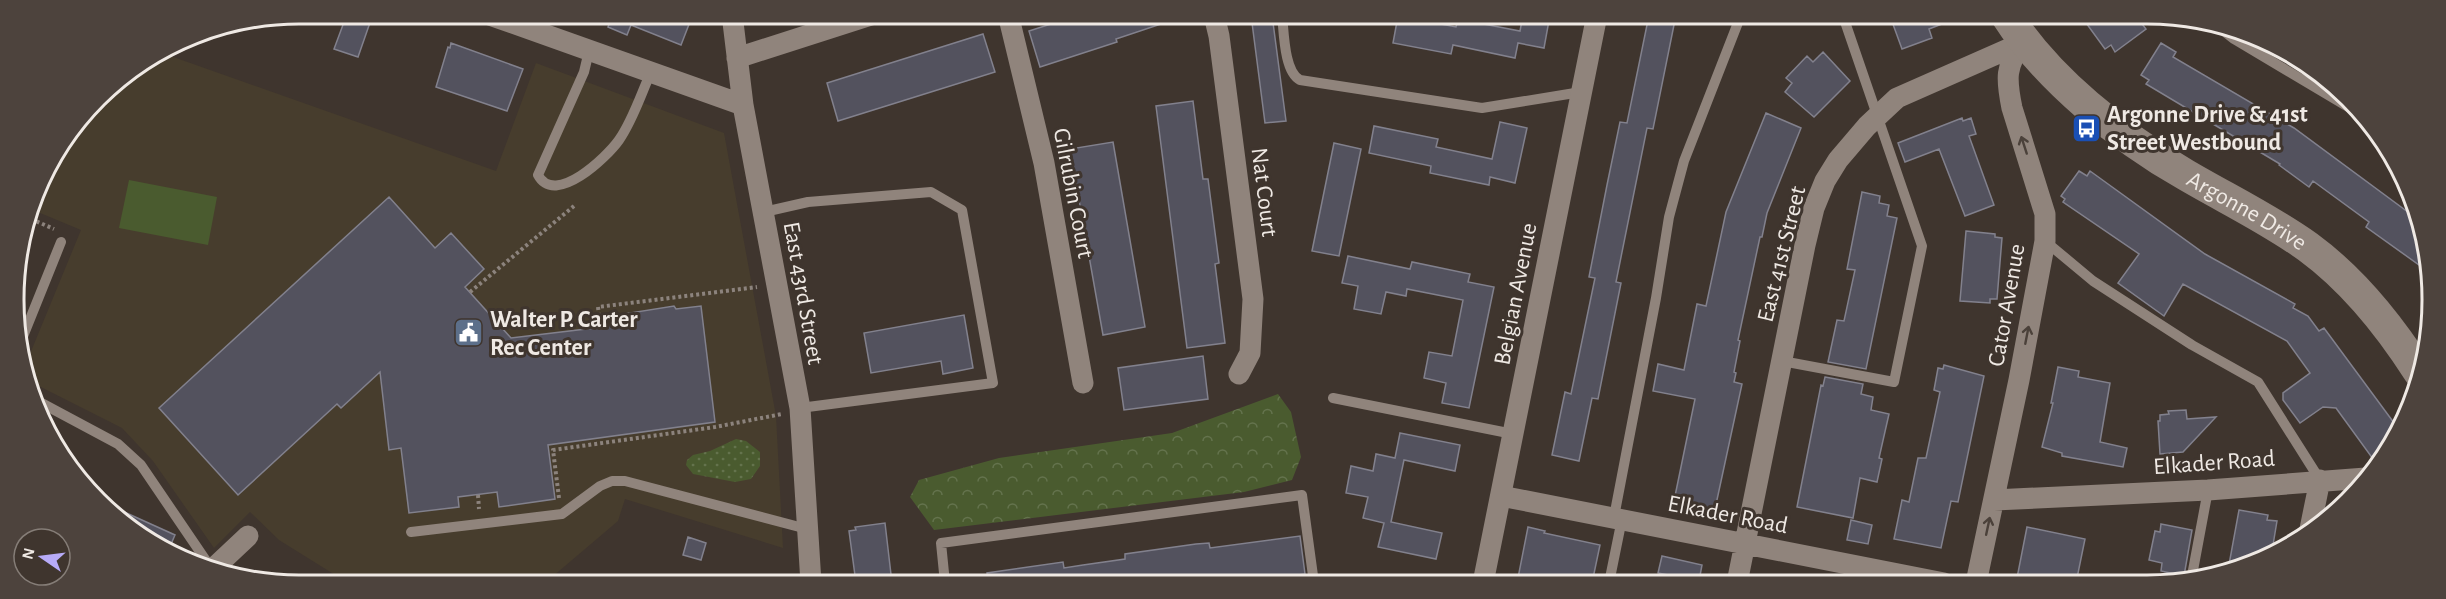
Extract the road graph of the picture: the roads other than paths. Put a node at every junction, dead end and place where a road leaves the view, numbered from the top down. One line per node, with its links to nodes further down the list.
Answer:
1 (515, 24): 13 (street)
2 (733, 24): 14 (street, East 43rd Street)
3 (843, 24): 14 (street)
4 (1010, 24): 27 (street, Gilrubin Court)
5 (1216, 24): 26 (street, Nat Court)
6 (1283, 24): 16 (lane)
7 (1595, 24): 16 (street, Belgian Avenue)
8 (1737, 24): 37 (lane)
9 (1846, 24): 19 (lane)
10 (2012, 24): 12 (main road, Argonne Drive)
11 (2233, 38): 17 (lane)
12 (2024, 42): 19 (street, East 41st Street); 21 (street, Cator Avenue, one-way to 12); 25 (main road, Argonne Drive)
13 (589, 51): 15 (street); 15 (lane)
14 (737, 58): 18 (street, East 43rd Street)
15 (651, 72): 18 (street)
16 (1581, 92): 31 (street, Belgian Avenue)
17 (2335, 99)
18 (743, 105): 20 (street, East 43rd Street)
19 (1878, 115): 24 (street, East 41st Street); 24 (lane)
20 (764, 212): 30 (street, East 43rd Street); 30 (lane)
21 (2045, 241): 33 (lane); 36 (street, Cator Avenue, one-way to 21)
22 (61, 242): 23 (lane)
23 (26, 330)
24 (1782, 361): 42 (street, East 41st Street)
25 (2414, 365)
26 (1239, 374)
27 (1083, 383)
28 (1333, 398): 31 (lane)
29 (45, 404): 43 (lane)
30 (793, 411): 39 (street, East 43rd Street)
31 (1513, 434): 35 (street, Belgian Avenue)
32 (2356, 478): 33 (street, Elkader Road)
33 (2320, 480): 34 (street, Elkader Road); 38 (street)
34 (2208, 490): 36 (street, Elkader Road); 45 (lane)
35 (1501, 496): 37 (street, Elkader Road); 49 (street, Belgian Avenue)
36 (1994, 500): 53 (street, Cator Avenue, one-way to 36)
37 (1618, 518): 42 (street, Elkader Road); 50 (lane)
38 (2312, 520)
39 (807, 529): 40 (lane); 46 (street, East 43rd Street)
40 (411, 532)
41 (248, 536): 44 (street)
42 (1746, 543): 51 (street, East 41st Street); 52 (street, Elkader Road)
43 (204, 558)
44 (219, 563)
45 (2193, 571)
46 (810, 575)
47 (944, 575): 48 (lane)
48 (1313, 575)
49 (1485, 575)
50 (1610, 575)
51 (1739, 575)
52 (1904, 575)
53 (1978, 575)

